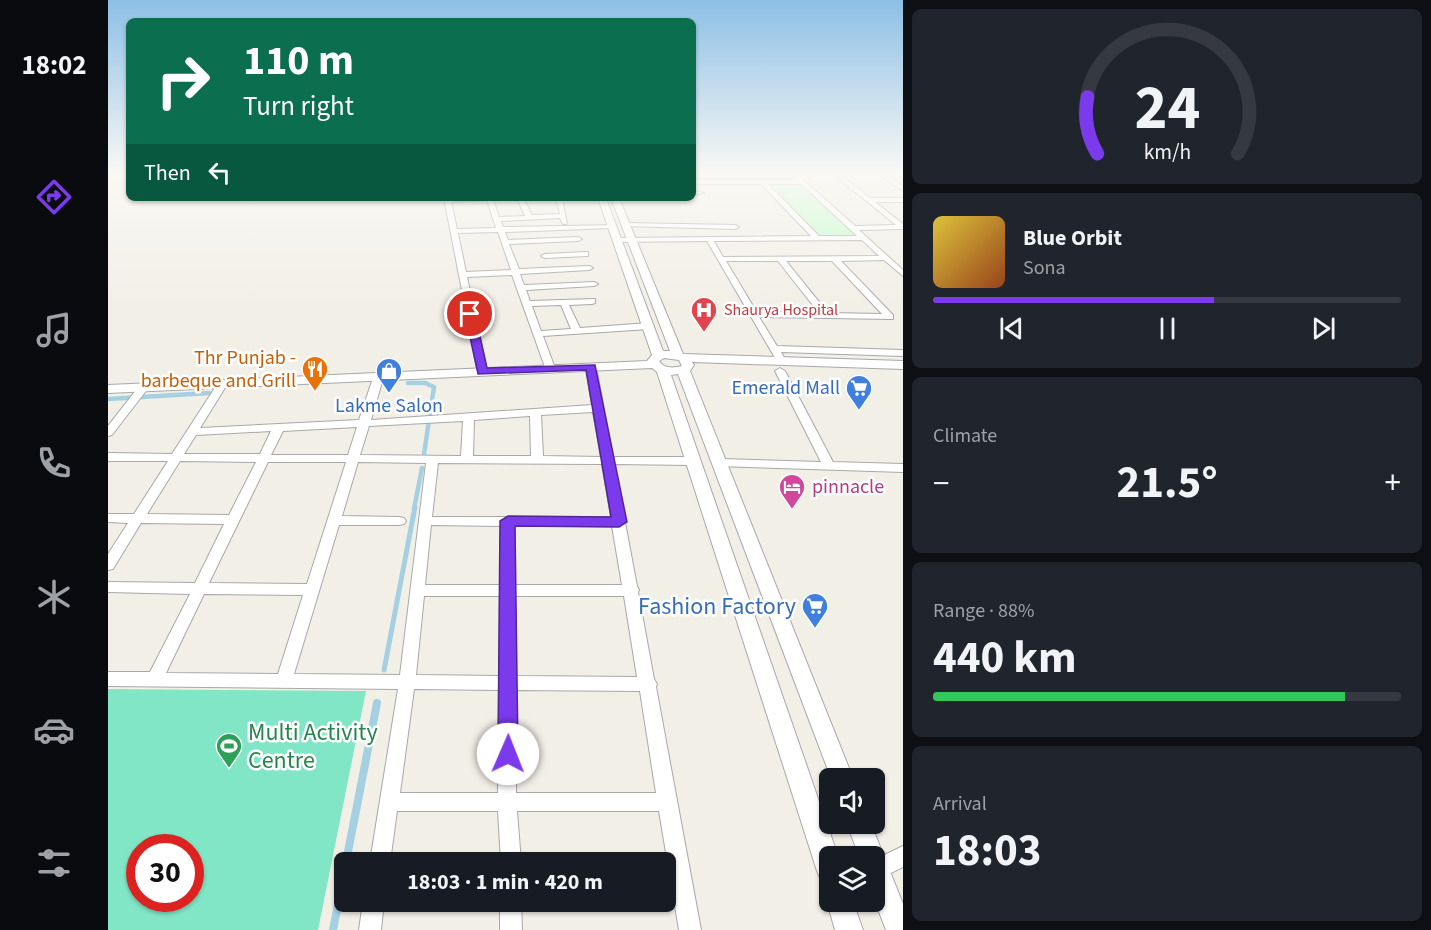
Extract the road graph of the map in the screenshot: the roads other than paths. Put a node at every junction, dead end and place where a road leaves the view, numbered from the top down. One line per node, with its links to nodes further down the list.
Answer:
1 (451, 217): 16 (street)
2 (523, 217): 8 (street)
3 (563, 217): 11 (street)
4 (609, 217): 10 (street)
5 (623, 217): 9 (street)
6 (797, 217): 17 (street)
7 (840, 217): 14 (street)
8 (497, 219): 15 (street)
9 (626, 225): 12 (street); 22 (street)
10 (612, 226): 11 (street); 21 (street)
11 (566, 227): 15 (street)
12 (735, 227)
13 (903, 227): 14 (street)
14 (852, 228): 18 (street)
15 (501, 230): 16 (street); 24 (street)
16 (454, 231): 35 (street)
17 (817, 238): 18 (street); 20 (street)
18 (863, 238): 29 (street)
19 (578, 239): 23 (street)
20 (709, 239): 22 (street); 30 (street)
21 (617, 240): 22 (street); 43 (street)
22 (632, 240): 49 (street)
23 (539, 241): 24 (street); 26 (street)
24 (505, 242): 33 (street)
25 (585, 254): 26 (street)
26 (545, 256): 32 (street)
27 (780, 258): 28 (street); 30 (street); 42 (street)
28 (834, 258): 29 (street); 42 (street)
29 (885, 258): 34 (street)
30 (721, 259): 41 (street)
31 (589, 268): 32 (street)
32 (551, 270): 33 (street)
33 (516, 272): 35 (street); 37 (street)
34 (903, 274)
35 (462, 275): 54 (street)
36 (594, 284): 37 (street)
37 (521, 288): 40 (street)
38 (592, 301): 39 (street)
39 (564, 302): 40 (street); 44 (street)
40 (527, 304): 45 (street)
41 (753, 314): 42 (street); 46 (street)
42 (826, 316)
43 (648, 327): 44 (street); 48 (street)
44 (577, 332): 45 (street)
45 (538, 334): 53 (street)
46 (774, 349): 47 (street); 51 (street)
47 (903, 353)
48 (659, 363): 49 (street); 52 (street); 75 (street)
49 (683, 363): 51 (street); 76 (street)
50 (903, 365): 51 (street)
51 (780, 366): 55 (street); 77 (street)
52 (591, 367): 53 (street); 60 (street)
53 (550, 368): 54 (street)
54 (482, 371): 56 (street)
55 (903, 374)
56 (379, 375): 57 (street); 63 (street)
57 (223, 383): 59 (street); 65 (street)
58 (108, 389): 59 (street)
59 (139, 394): 66 (street)
60 (598, 408): 61 (street); 74 (street)
61 (535, 412): 62 (street); 73 (street)
62 (469, 416): 63 (street); 72 (street)
63 (364, 422): 64 (street); 70 (street)
64 (279, 427): 65 (street); 69 (street)
65 (191, 432): 68 (street)
66 (108, 433)
67 (108, 458): 68 (street)
68 (174, 458): 69 (street); 80 (street)
69 (263, 458): 70 (street); 81 (street)
70 (352, 459): 71 (street); 82 (street)
71 (432, 459): 72 (street); 84 (street)
72 (466, 459): 73 (street)
73 (537, 460): 74 (street)
74 (608, 460): 75 (street); 86 (street)
75 (692, 460): 104 (street)
76 (720, 463): 77 (street); 100 (street)
77 (829, 465): 78 (street)
78 (902, 468)
79 (108, 518): 80 (street)
80 (137, 518): 81 (street); 87 (street)
81 (233, 520): 89 (street)
82 (333, 520): 83 (street); 90 (street)
83 (399, 521)
84 (425, 521): 85 (street); 92 (street)
85 (508, 521): 86 (street); 93 (street)
86 (619, 522): 91 (street)
87 (108, 565)
88 (108, 587): 89 (street)
89 (199, 588): 90 (street); 95 (street)
90 (312, 590): 96 (street)
91 (632, 590): 93 (street); 99 (street)
92 (417, 591): 93 (street); 97 (street)
93 (508, 591): 98 (street)
94 (108, 679): 95 (street)
95 (155, 679): 96 (street)
96 (284, 680): 97 (street)
97 (407, 681): 98 (street); 101 (street)
98 (509, 682): 99 (street); 102 (street)
99 (649, 684): 103 (street)
100 (838, 768)
101 (389, 802): 102 (street); 105 (street)
102 (507, 802): 103 (street); 106 (street)
103 (669, 802): 115 (street)
104 (821, 846)
105 (382, 852)
106 (510, 852)
107 (903, 856): 108 (street)
108 (885, 860)
109 (885, 891): 117 (street)
110 (373, 912): 113 (street)
111 (511, 912): 114 (street)
112 (843, 912): 116 (street)
113 (370, 930)
114 (511, 930)
115 (690, 930)
116 (849, 930)
117 (900, 930)

